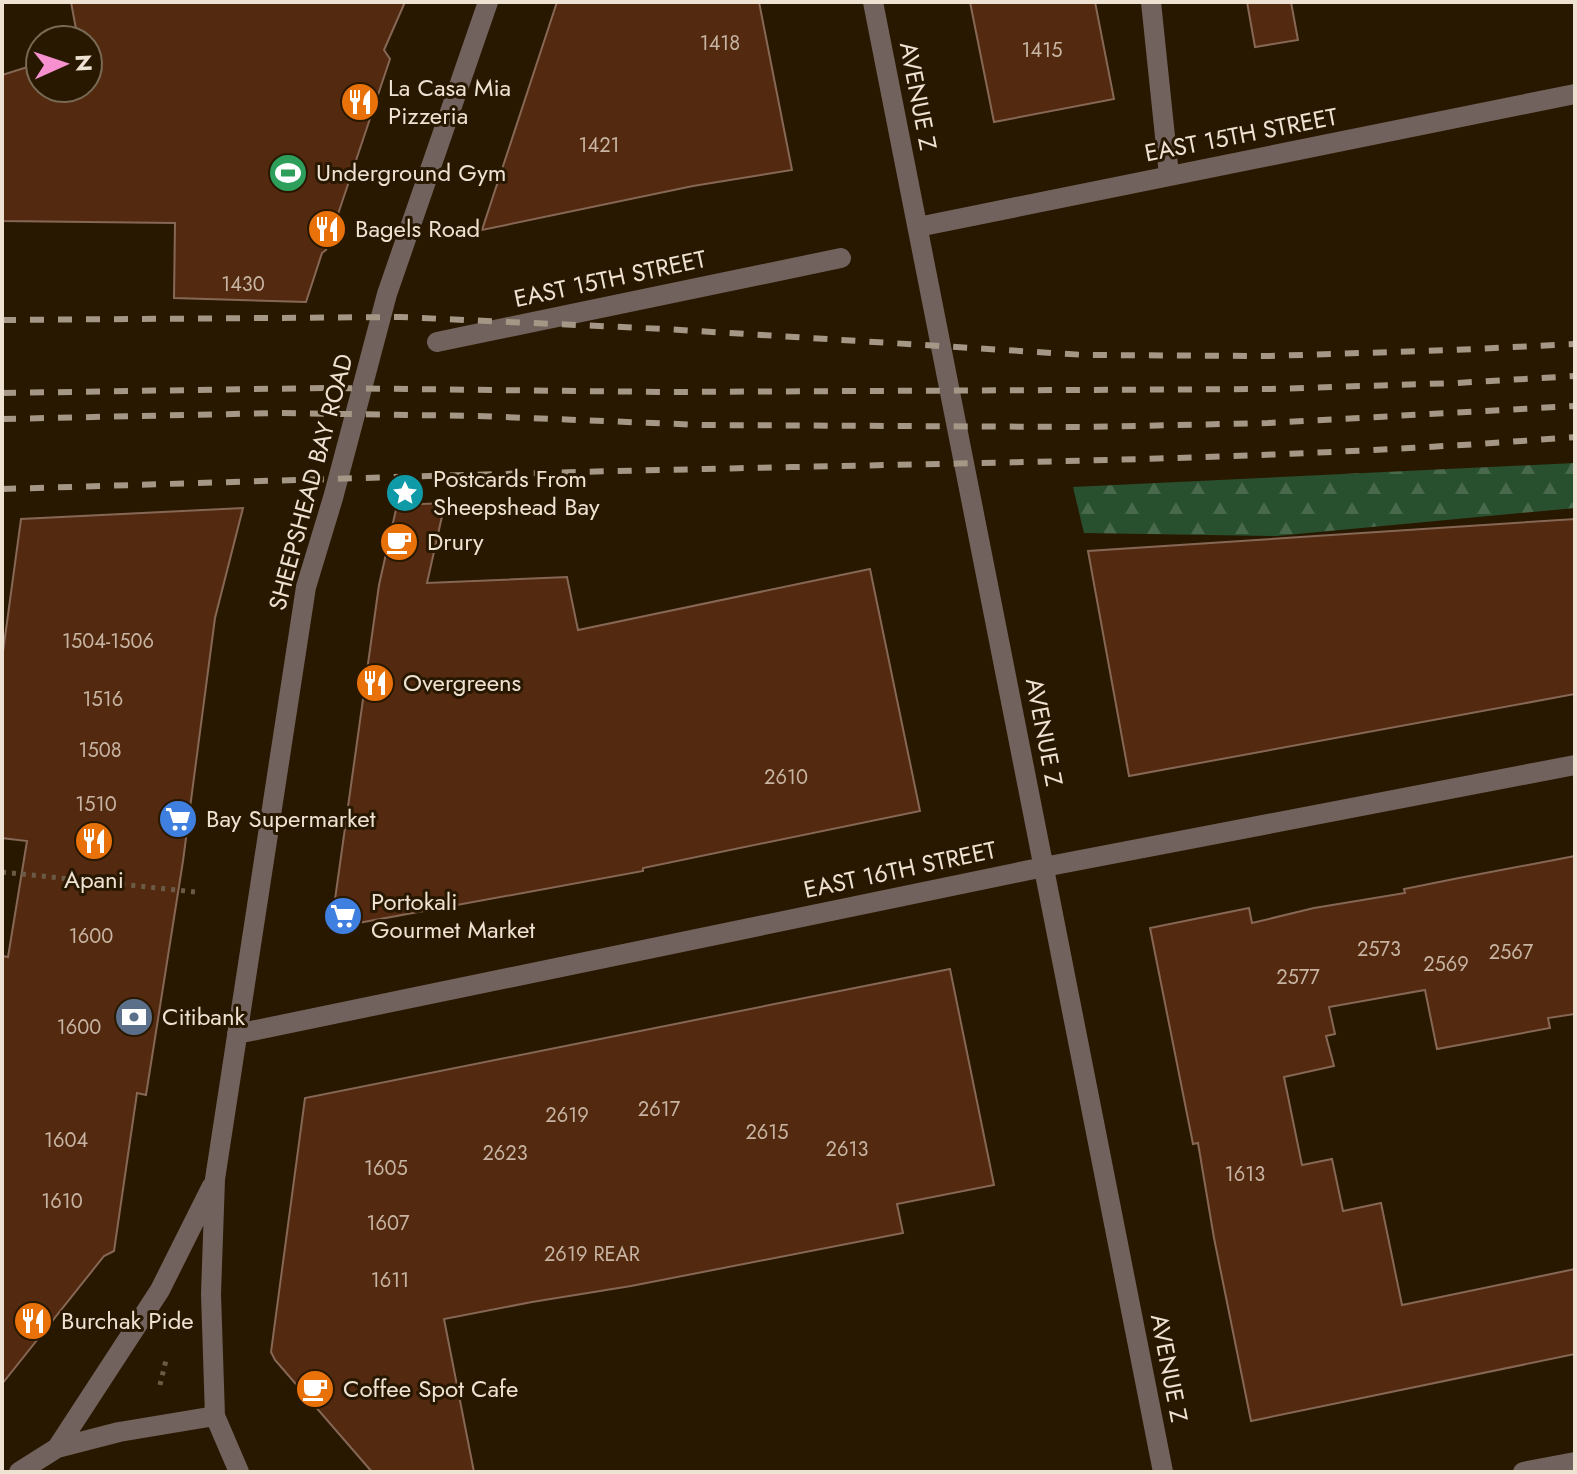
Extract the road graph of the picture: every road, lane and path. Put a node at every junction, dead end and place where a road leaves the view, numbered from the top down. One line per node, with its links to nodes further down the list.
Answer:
1 (488, 2): 13 (street, SHEEPSHEAD BAY ROAD)
2 (873, 2): 6 (street, AVENUE Z)
3 (1151, 2): 5 (street)
4 (1575, 94): 5 (street, EAST 15TH STREET)
5 (1169, 175): 6 (street, EAST 15TH STREET)
6 (918, 227): 10 (street, AVENUE Z)
7 (841, 258): 8 (street, EAST 15TH STREET)
8 (437, 342)
9 (1575, 765): 10 (street, EAST 16TH STREET)
10 (1044, 867): 13 (street, EAST 16TH STREET); 22 (street, AVENUE Z)
11 (2, 872): 12 (path)
12 (196, 892)
13 (237, 1034): 14 (street, SHEEPSHEAD BAY ROAD)
14 (215, 1179): 17 (street, SHEEPSHEAD BAY ROAD); 18 (street, SHEEPSHEAD BAY ROAD)
15 (166, 1360): 16 (path)
16 (160, 1385)
17 (215, 1416): 18 (street, SHEEPSHEAD BAY ROAD); 21 (street)
18 (57, 1448): 20 (street, SHEEPSHEAD BAY ROAD)
19 (1575, 1462): 23 (street)
20 (19, 1472)
21 (239, 1472)
22 (1163, 1472)
23 (1523, 1472)

